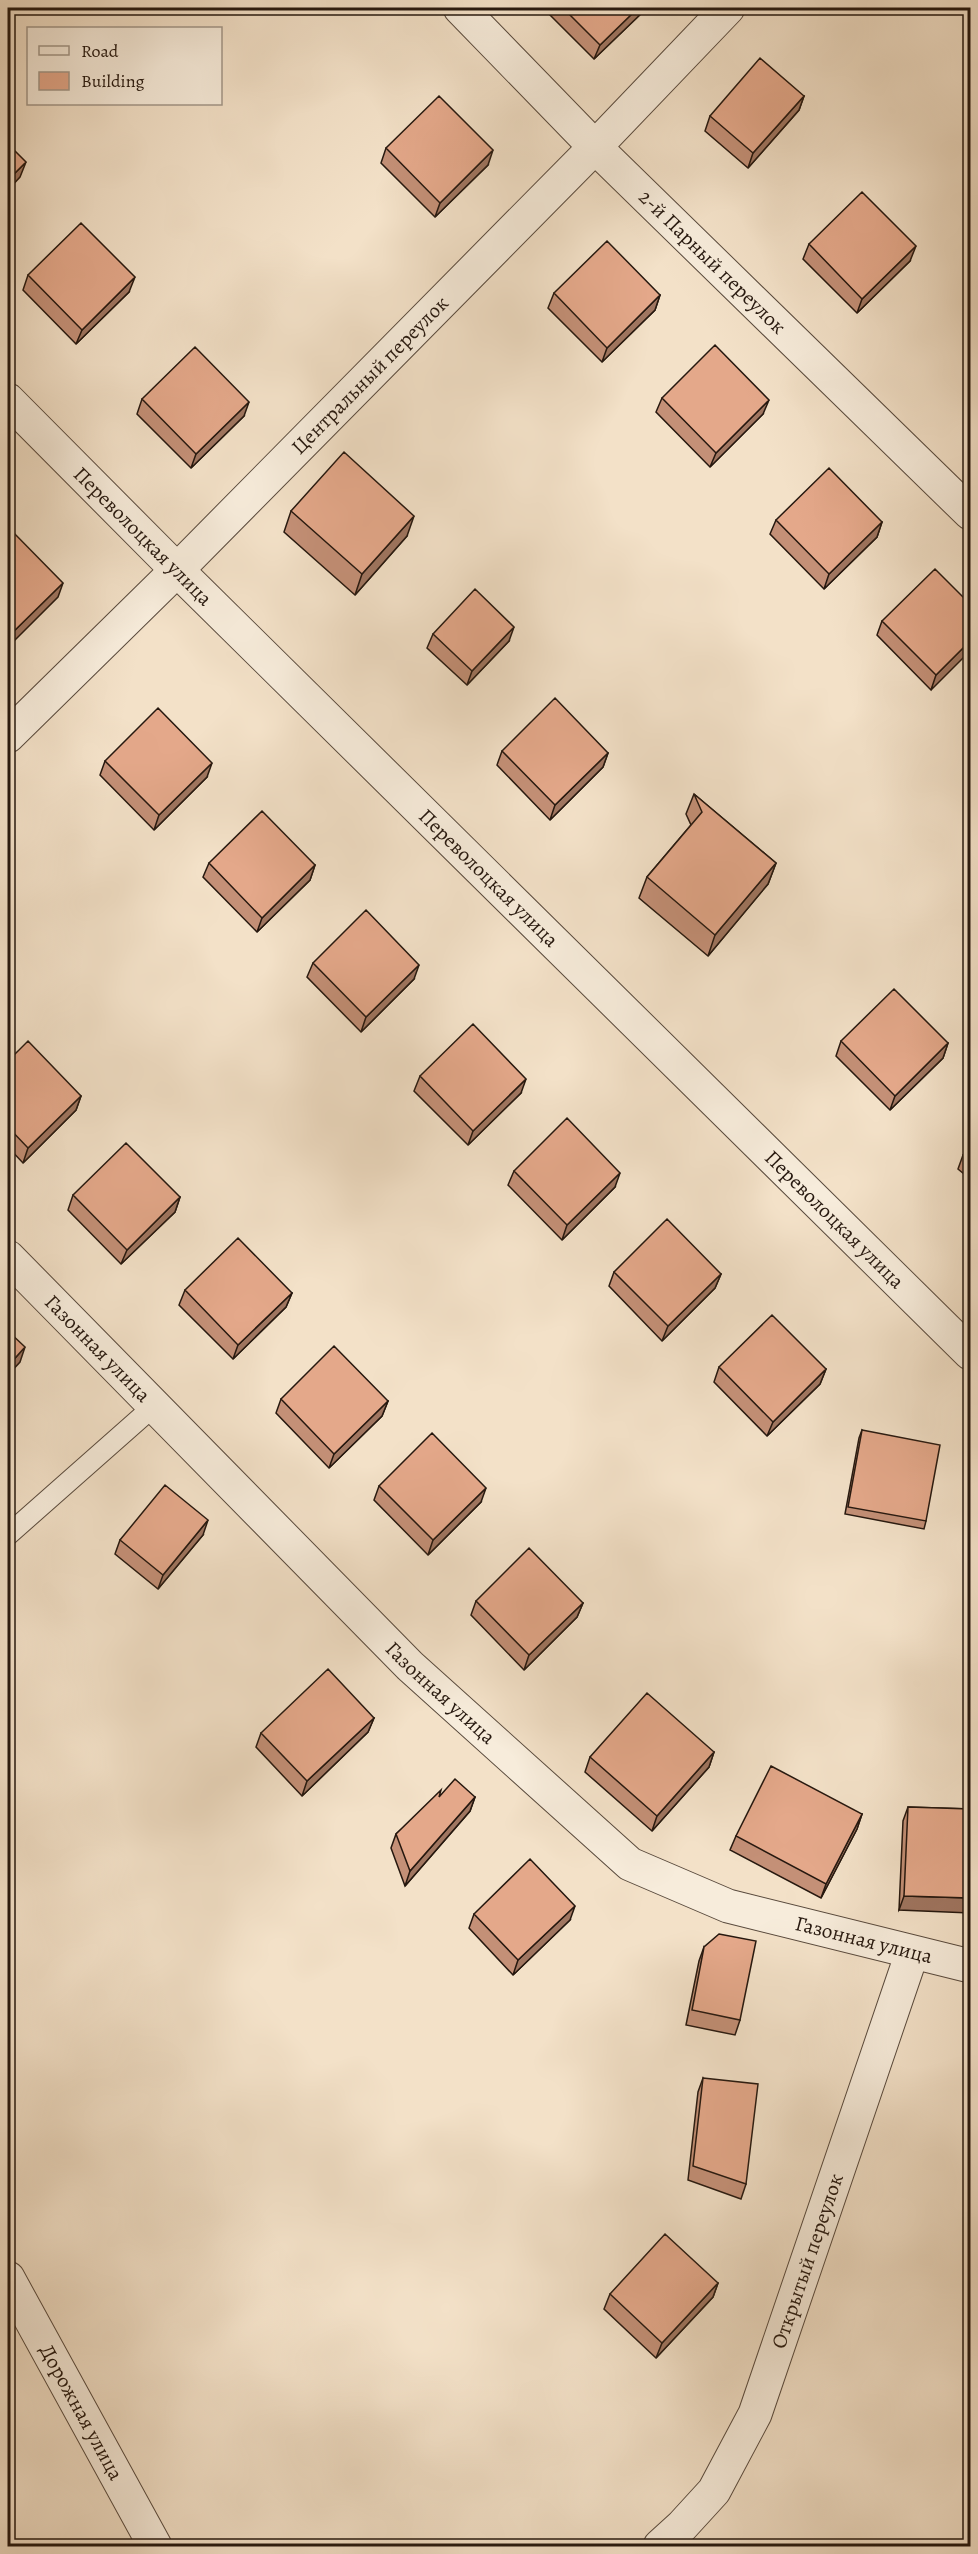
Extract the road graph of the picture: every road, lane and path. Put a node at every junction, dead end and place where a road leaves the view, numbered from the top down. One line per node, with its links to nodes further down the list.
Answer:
1 (460, 8): 3 (street, 2-й Парный переулок)
2 (728, 8): 3 (street, Центральный переулок)
3 (595, 147): 5 (street, 2-й Парный переулок); 6 (street, Центральный переулок)
4 (8, 400): 6 (street, Переволоцкая улица)
5 (970, 513)
6 (177, 570): 7 (street, Центральный переулок); 9 (street, Переволоцкая улица)
7 (8, 736)
8 (8, 1257): 10 (street, Газонная улица)
9 (970, 1353)
10 (154, 1406): 11 (lane); 12 (street, Газонная улица)
11 (8, 1535)
12 (912, 1953): 13 (street, Газонная улица); 16 (street, Открытый переулок)
13 (970, 1966)
14 (8, 2278): 15 (street, Дорожная улица)
15 (155, 2547)
16 (660, 2547)

